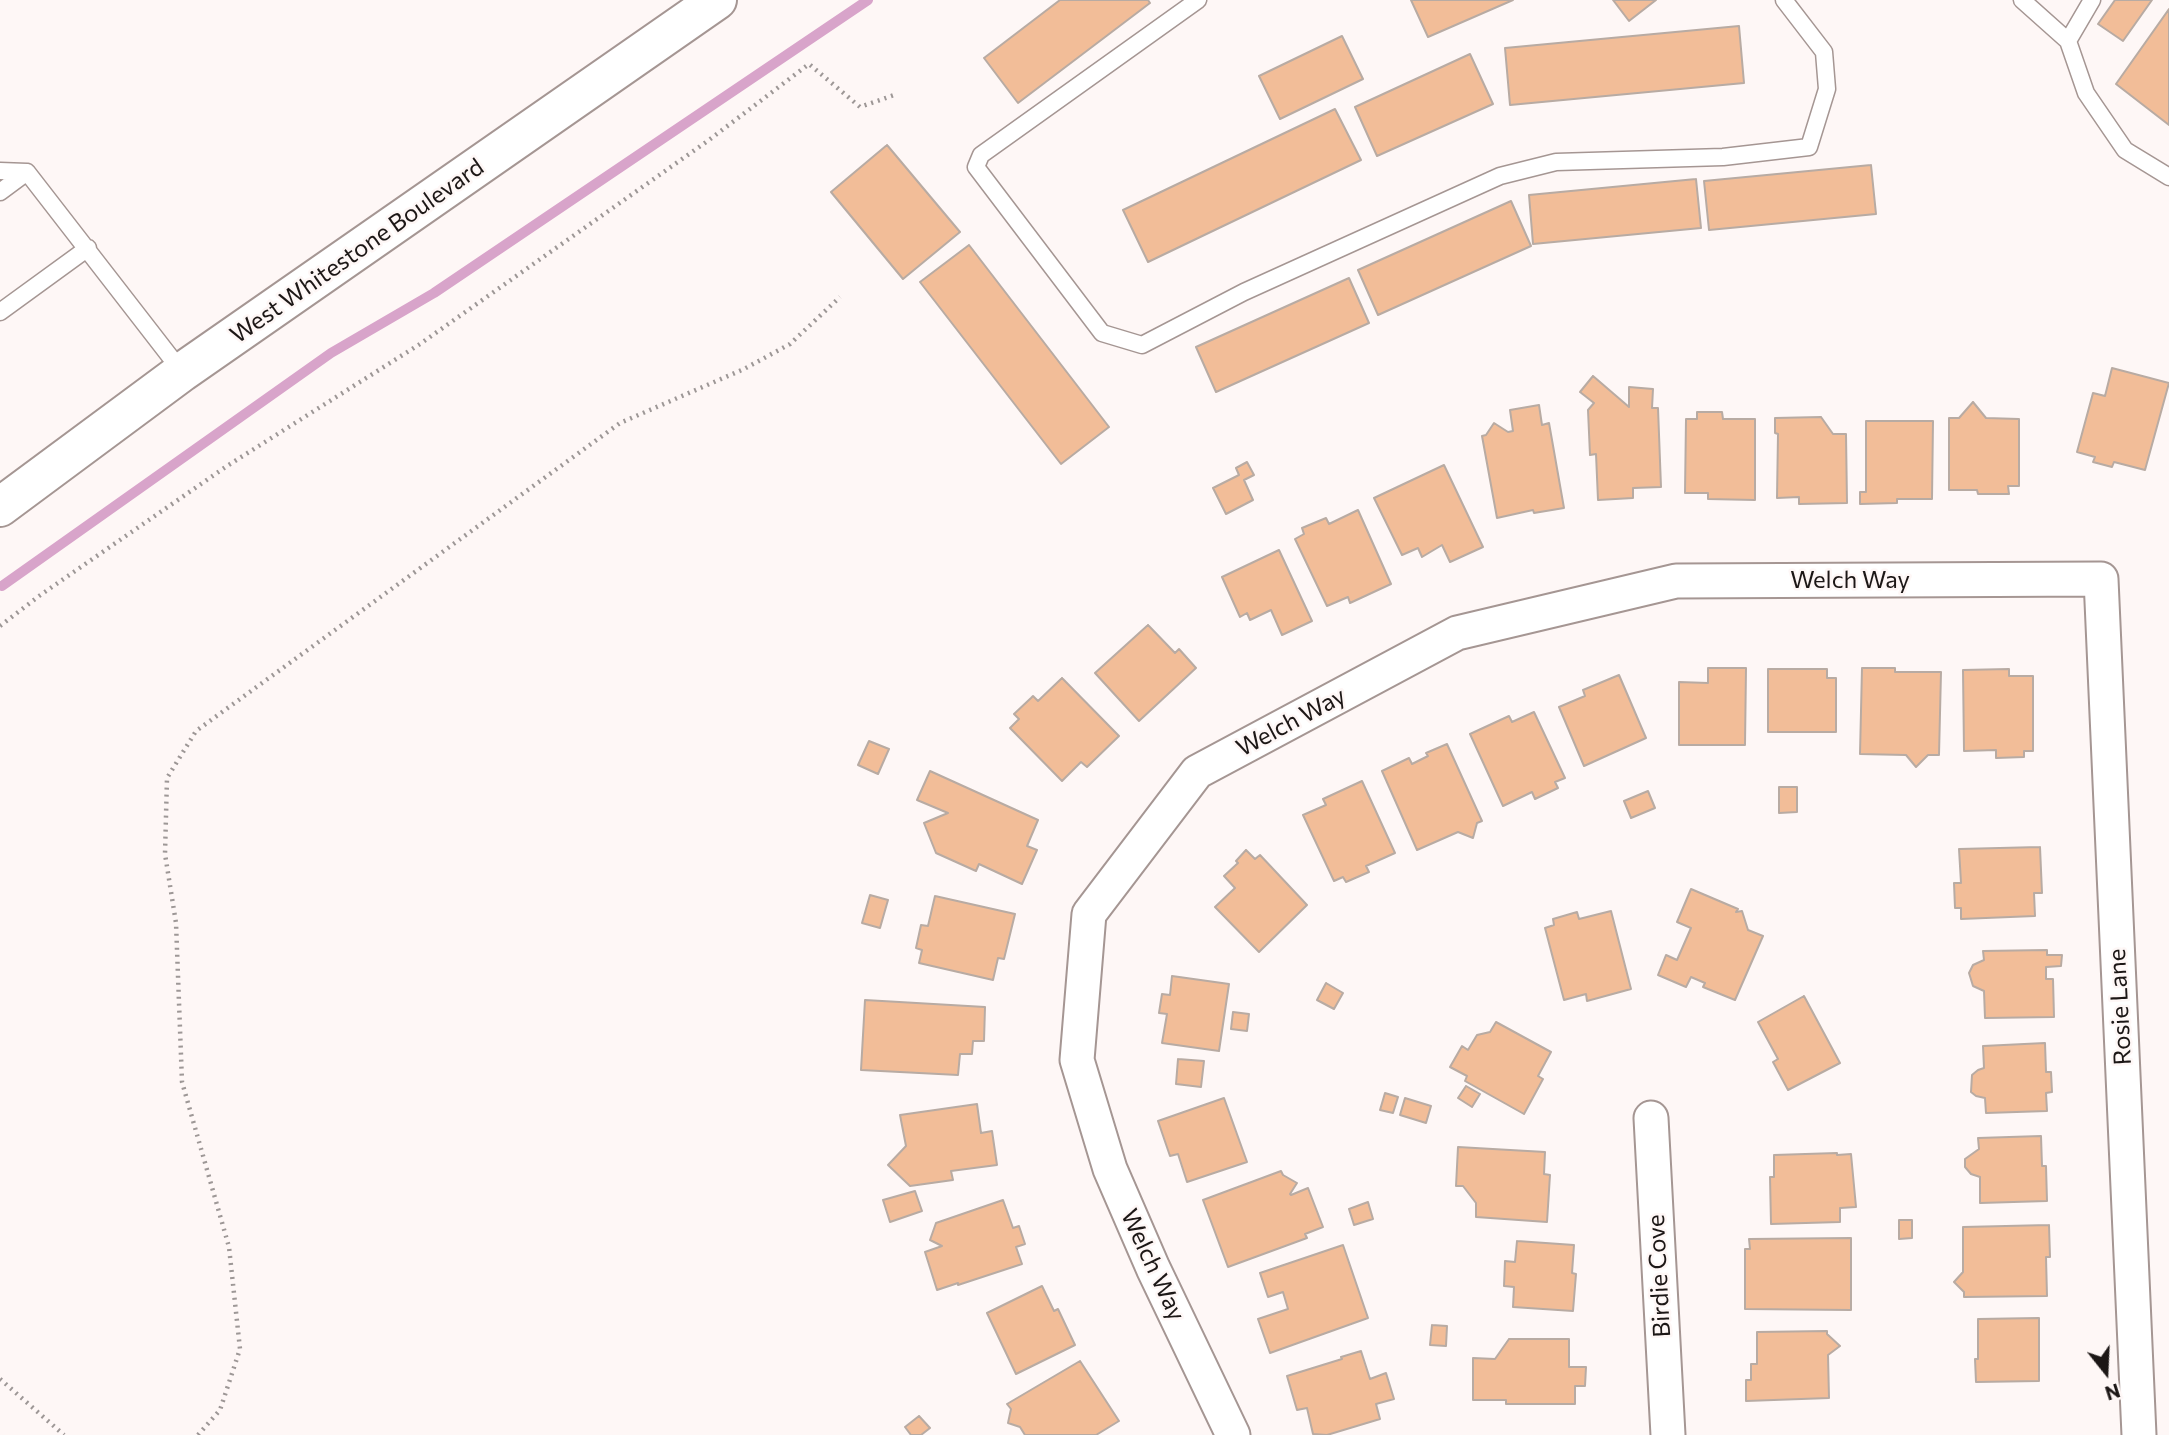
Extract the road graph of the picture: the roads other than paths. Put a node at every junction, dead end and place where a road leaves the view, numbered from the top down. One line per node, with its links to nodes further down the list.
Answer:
1 (718, 0): 13 (main road, West Whitestone Boulevard)
2 (1198, 0): 3 (lane)
3 (1784, 0)
4 (2022, 0): 6 (lane)
5 (2091, 0): 6 (lane)
6 (2067, 41): 9 (lane)
7 (0, 171): 8 (lane)
8 (27, 172): 10 (lane); 11 (lane)
9 (2169, 177)
10 (0, 192)
11 (88, 248): 12 (lane); 13 (lane)
12 (0, 312)
13 (182, 372): 14 (main road, West Whitestone Boulevard)
14 (0, 507)
15 (2101, 579): 17 (street, Welch Way); 19 (street, Rosie Lane)
16 (1651, 1118): 18 (street, Birdie Cove)
17 (1233, 1435)
18 (1668, 1435)
19 (2138, 1435)

